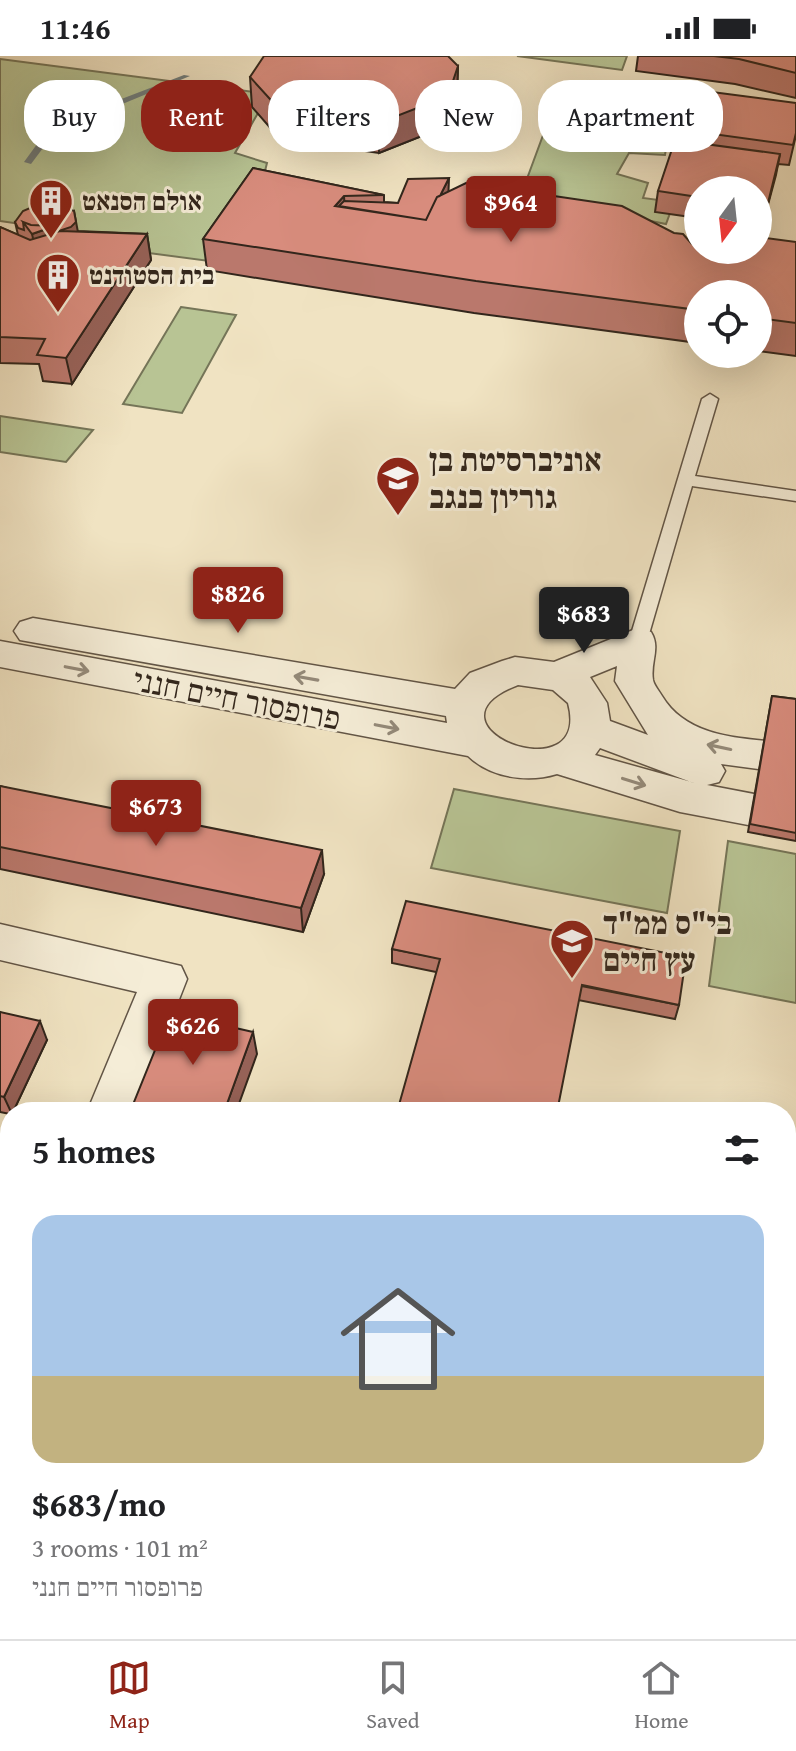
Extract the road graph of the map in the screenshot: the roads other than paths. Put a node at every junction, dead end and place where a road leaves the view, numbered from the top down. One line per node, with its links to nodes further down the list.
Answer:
1 (710, 399): 2 (lane)
2 (685, 480): 3 (lane); 5 (lane)
3 (796, 496)
4 (0, 626): 8 (street, פרופסור חיים חנני, one-way to 4)
5 (638, 641): 7 (street); 11 (street, one-way to 5)
6 (0, 654): 10 (street, פרופסור חיים חנני, one-way to 10)
7 (555, 677): 8 (street); 9 (street)
8 (465, 705): 10 (street)
9 (591, 730): 12 (street); 13 (street)
10 (475, 743): 12 (street)
11 (796, 759)
12 (560, 760): 14 (street, one-way to 14)
13 (796, 789)
14 (796, 818)
15 (0, 942): 16 (street)
16 (115, 1102)

